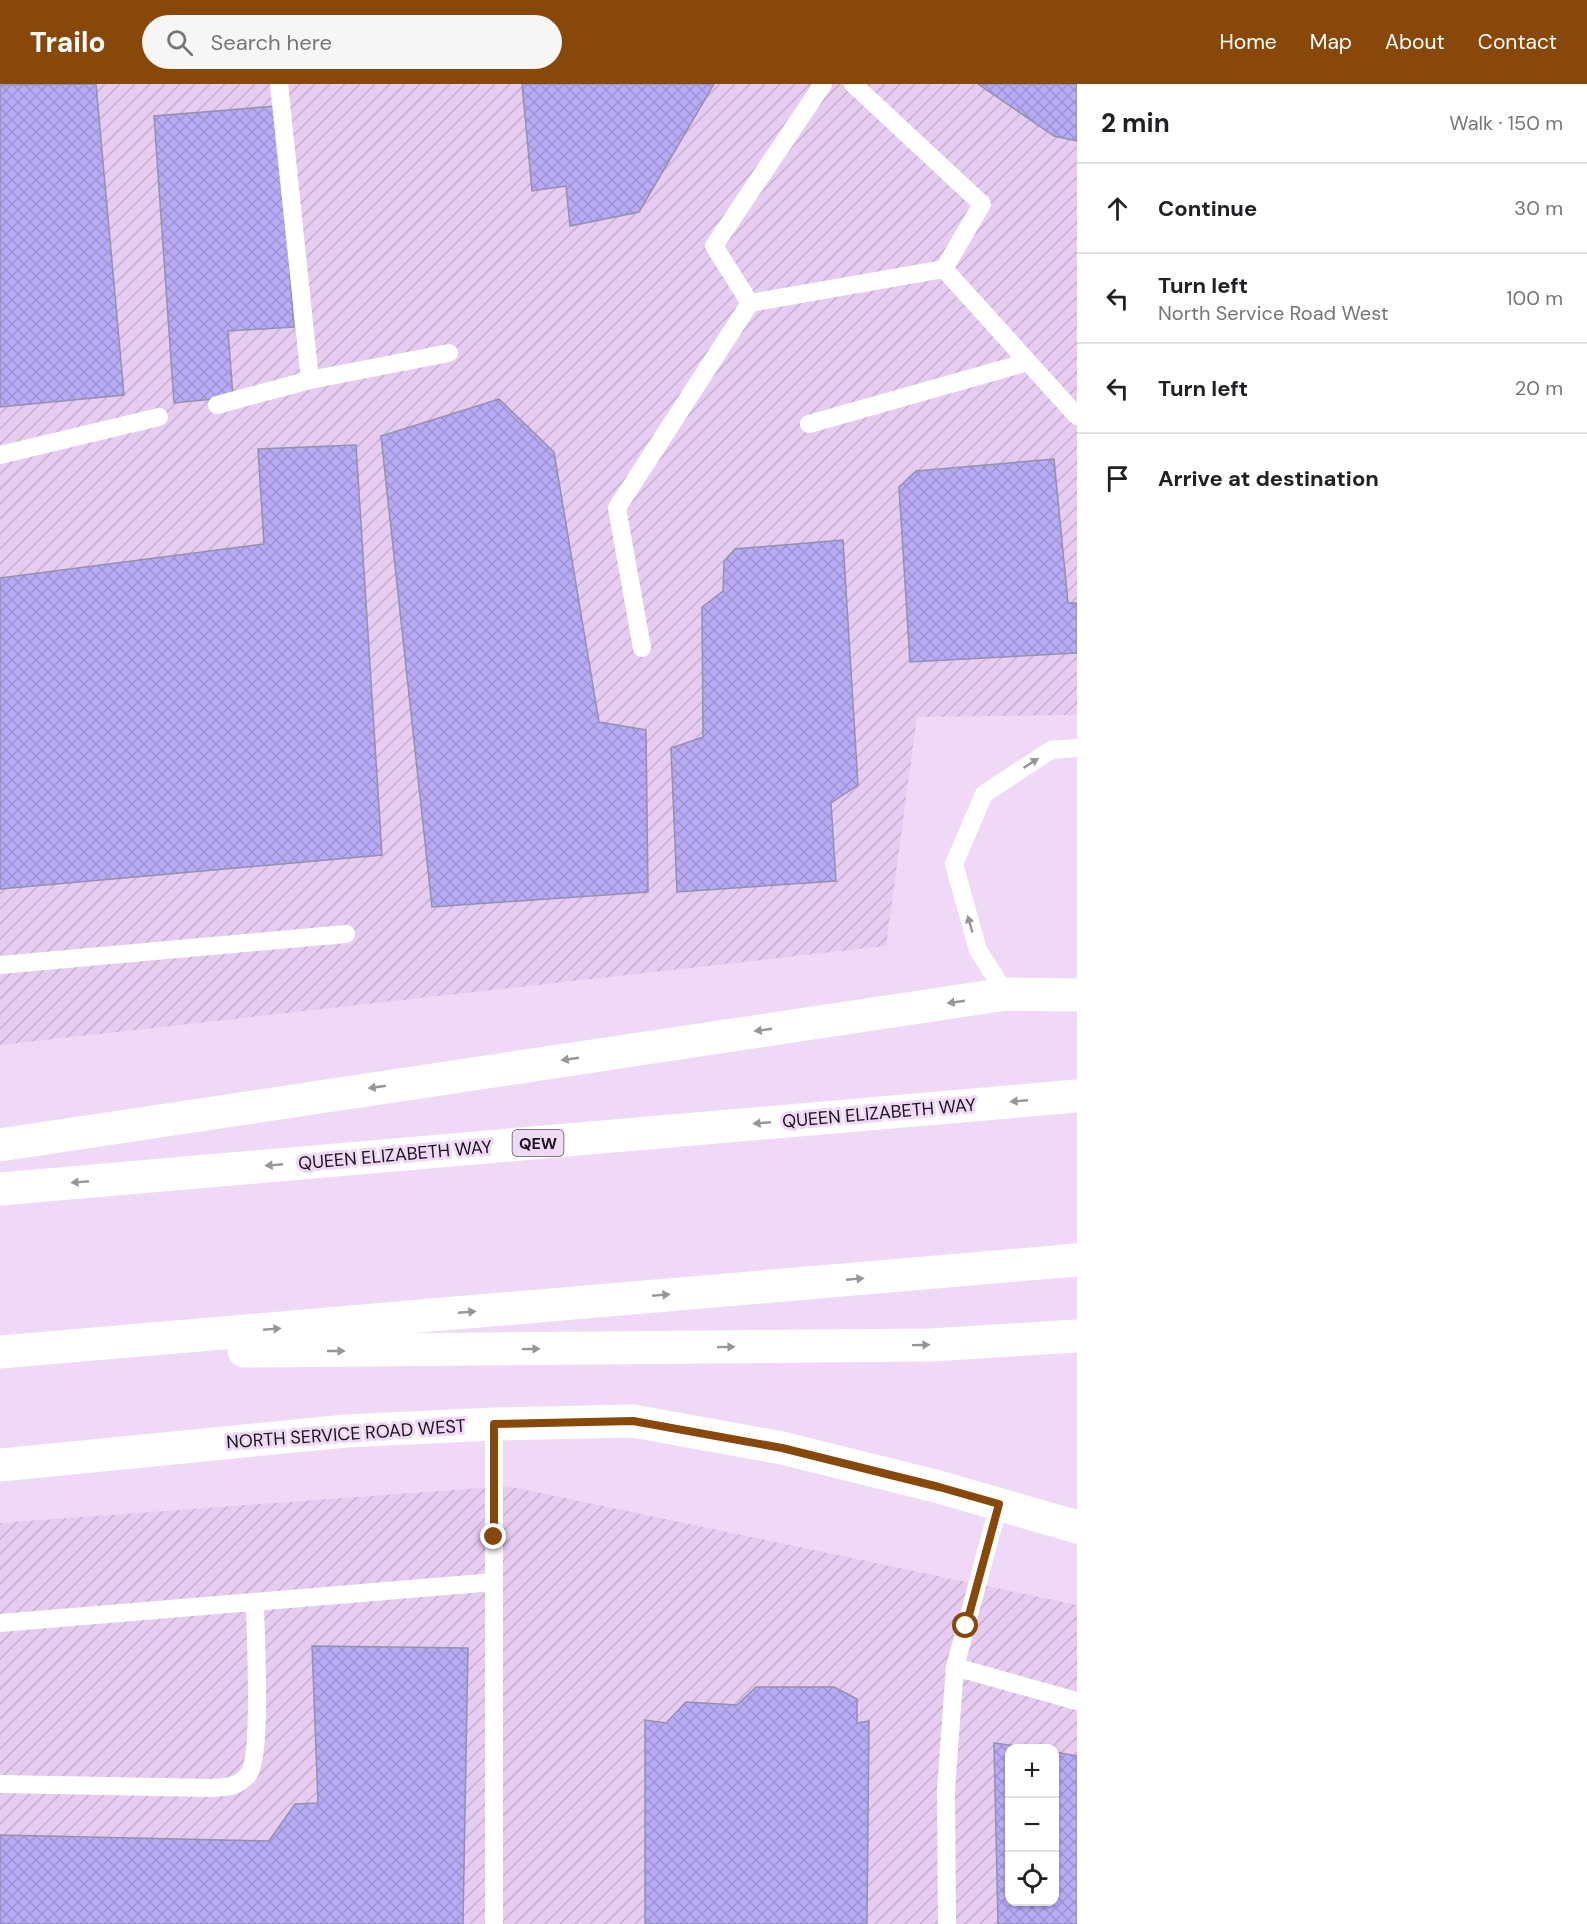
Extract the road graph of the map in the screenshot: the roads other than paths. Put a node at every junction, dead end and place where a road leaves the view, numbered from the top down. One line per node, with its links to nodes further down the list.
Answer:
1 (279, 84): 8 (lane)
2 (823, 84): 5 (lane)
3 (853, 84): 4 (lane)
4 (944, 270): 5 (lane); 7 (lane)
5 (750, 303): 14 (lane)
6 (449, 353): 8 (lane)
7 (1028, 362): 10 (lane); 12 (lane)
8 (309, 380): 9 (lane)
9 (217, 405)
10 (1077, 416)
11 (159, 417): 13 (lane)
12 (809, 424)
13 (0, 455)
14 (642, 648)
15 (1077, 748): 18 (lane, one-way to 15)
16 (346, 934): 17 (lane)
17 (0, 965)
18 (1006, 994): 19 (main road); 21 (main road, one-way to 21)
19 (1077, 995)
20 (1077, 1096): 22 (main road, QUEEN ELIZABETH WAY / QEW, one-way to 22)
21 (0, 1145)
22 (0, 1189)
23 (1077, 1260): 25 (main road, one-way to 23)
24 (1077, 1336): 25 (main road, one-way to 24)
25 (2, 1352)
26 (494, 1424): 27 (main road, NORTH SERVICE ROAD WEST); 28 (main road, NORTH SERVICE ROAD WEST); 30 (lane)
27 (0, 1465)
28 (999, 1504): 29 (main road, NORTH SERVICE ROAD WEST); 33 (lane)
29 (1077, 1527)
30 (494, 1582): 31 (lane); 36 (lane)
31 (255, 1602): 32 (lane); 35 (lane)
32 (0, 1623)
33 (955, 1667): 34 (lane); 37 (lane)
34 (1077, 1701)
35 (0, 1784)
36 (494, 1924)
37 (946, 1924)

